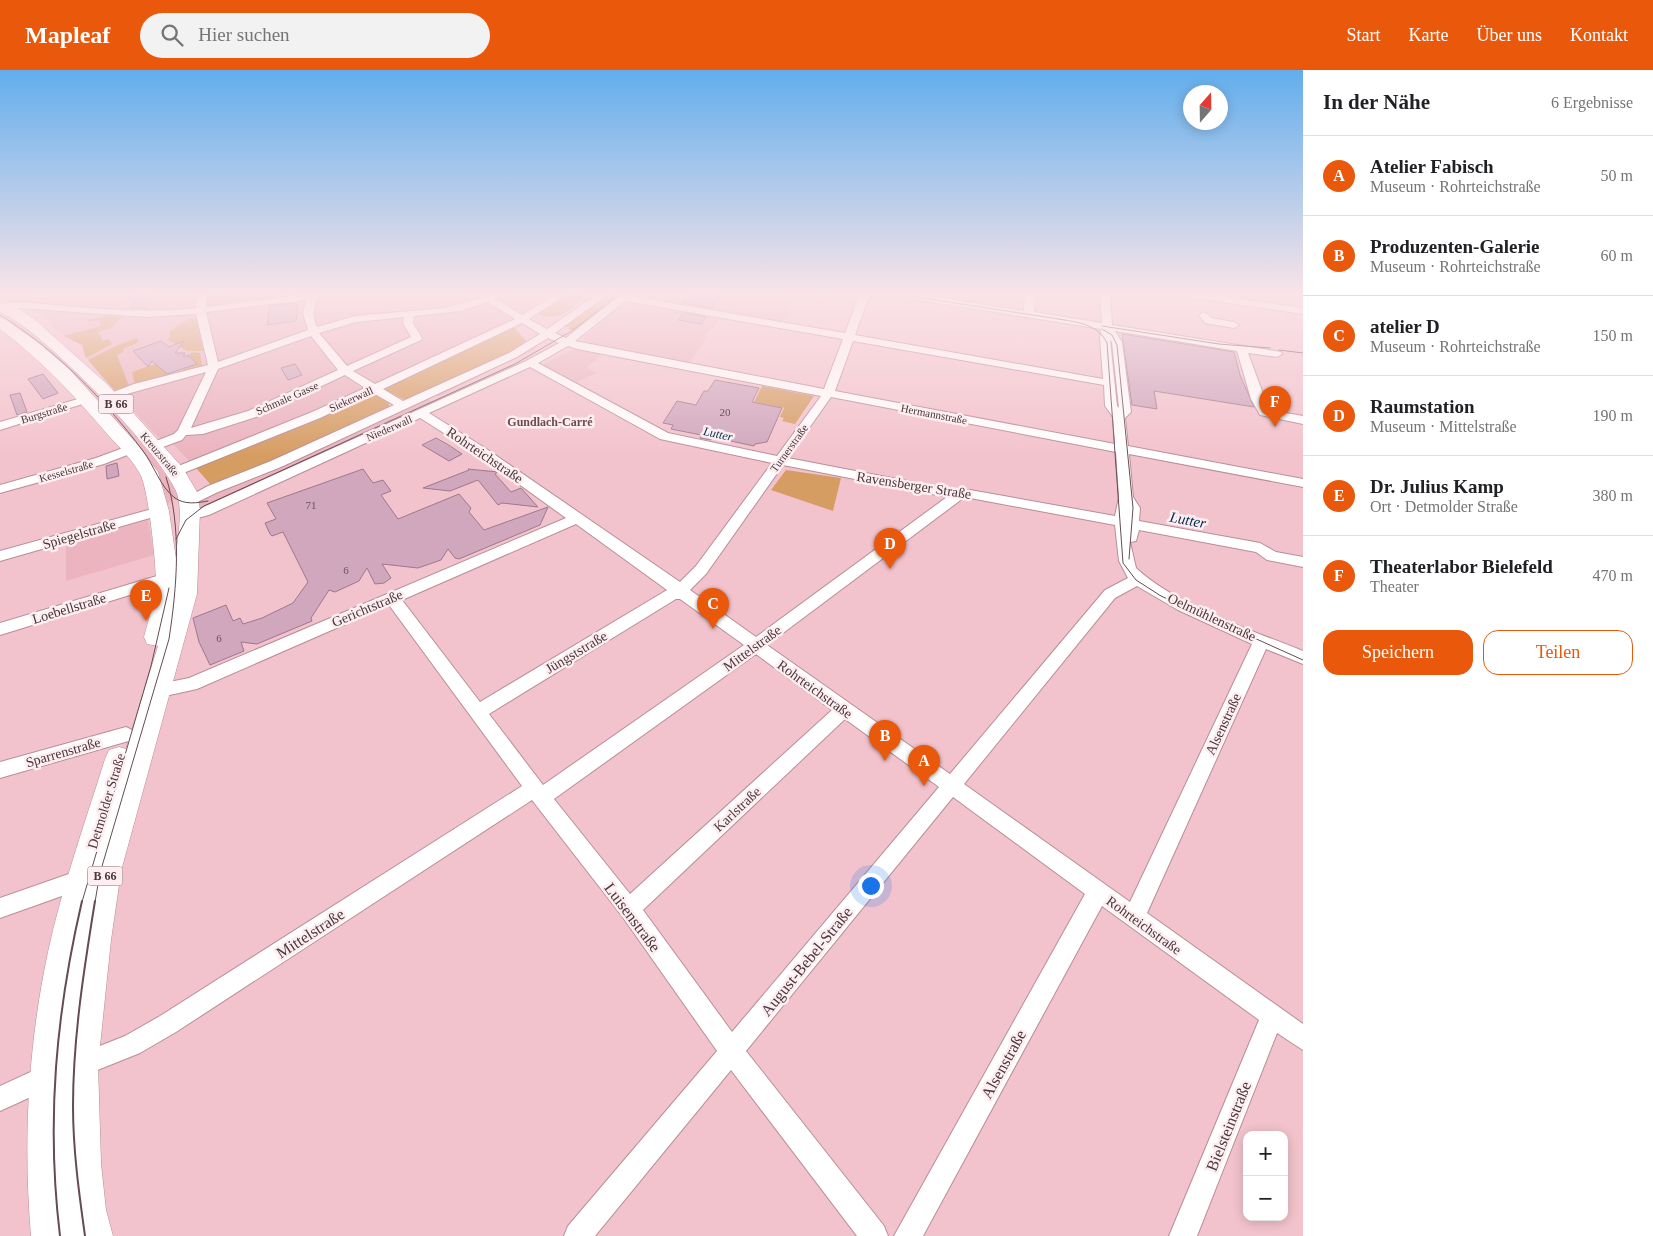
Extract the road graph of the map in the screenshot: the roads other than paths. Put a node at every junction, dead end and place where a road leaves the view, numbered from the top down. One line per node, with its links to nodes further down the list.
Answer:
1 (36, 347): 24 (main road, Kreuzstraße / B 66)
2 (58, 347): 23 (main road, Kreuzstraße / B 66)
3 (210, 347): 18 (street)
4 (267, 347): 18 (street)
5 (326, 347): 19 (street)
6 (397, 347): 19 (street, Schmale Gasse)
7 (464, 347): 21 (street, Siekerwall)
8 (524, 347): 25 (street, Niederwall)
9 (558, 347): 17 (street, Niederwall)
10 (589, 347): 22 (street, Hermannstraße)
11 (846, 347): 22 (street, Turnerstraße)
12 (910, 347): 20 (street)
13 (1107, 347): 20 (street)
14 (1118, 347): 27 (street)
15 (1241, 348): 16 (street); 28 (street)
16 (1277, 354)
17 (530, 363): 26 (street, Niederwall); 34 (street, Ravensberger Straße)
18 (214, 366): 23 (street); 30 (street)
19 (345, 371): 21 (street); 30 (street, Schmale Gasse)
20 (1109, 382): 27 (street)
21 (374, 389): 25 (street); 39 (street, Siekerwall)
22 (828, 394): 33 (street, Hermannstraße); 34 (street, Turnerstraße)
23 (109, 396): 31 (main road, Kreuzstraße / B 66)
24 (88, 399): 29 (street, Burgstraße); 32 (main road, Kreuzstraße / B 66)
25 (403, 406): 39 (street, Niederwall)
26 (422, 414): 39 (street, Niederwall); 40 (street, Rohrteichstraße)
27 (1119, 417): 33 (street)
28 (1303, 420)
29 (0, 426)
30 (183, 432): 31 (street, Schmale Gasse)
31 (155, 446): 39 (main road, Kreuzstraße / B 66)
32 (131, 449): 36 (street, Kesselstraße); 39 (main road, Kreuzstraße / B 66)
33 (1121, 449): 35 (street, Hermannstraße); 38 (street)
34 (780, 461): 37 (street, Ravensberger Straße); 47 (street, Turnerstraße)
35 (1303, 483)
36 (0, 489)
37 (959, 495): 41 (street, Ravensberger Straße); 52 (street, Mittelstraße)
38 (1126, 497): 41 (street)
39 (180, 505): 42 (street, Spiegelstraße); 45 (main road, Detmolder Straße / B 66); 54 (main road, Detmolder Straße / B 66)
40 (576, 519): 47 (street, Rohrteichstraße); 49 (street, Gerichtstraße)
41 (1127, 523): 43 (street); 44 (street, Ravensberger Straße)
42 (0, 556)
43 (1127, 559): 46 (street, Oelmühlenstraße); 48 (street, August-Bebel-Straße)
44 (1303, 562)
45 (167, 578): 50 (street, Loebellstraße); 57 (main road, Detmolder Straße / B 66)
46 (1138, 580): 48 (street, August-Bebel-Straße); 51 (street, Oelmühlenstraße)
47 (679, 590): 52 (street, Rohrteichstraße); 56 (street, Jüngststraße)
48 (1110, 594): 59 (street, August-Bebel-Straße)
49 (392, 598): 54 (street, Gerichtstraße); 56 (street, Luisenstraße)
50 (0, 629)
51 (1262, 640): 53 (street, Oelmühlenstraße); 65 (street, Alsenstraße)
52 (755, 646): 55 (street, Rohrteichstraße); 60 (street, Mittelstraße)
53 (1303, 658)
54 (156, 691): 69 (main road, Detmolder Straße / B 66)
55 (844, 710): 59 (street, Rohrteichstraße); 64 (street, Karlstraße)
56 (478, 712): 60 (street, Luisenstraße)
57 (126, 735): 58 (street, Sparrenstraße); 61 (main road, Detmolder Straße / B 66)
58 (0, 770)
59 (950, 785): 62 (street, Rohrteichstraße); 68 (street, August-Bebel-Straße)
60 (538, 792): 64 (street, Luisenstraße); 69 (street, Mittelstraße)
61 (83, 879): 63 (street); 69 (main road, Detmolder Straße / B 66)
62 (1098, 892): 65 (street, Rohrteichstraße); 75 (street, Alsenstraße)
63 (0, 908)
64 (629, 909): 68 (street, Luisenstraße)
65 (1134, 917): 66 (street, Rohrteichstraße)
66 (1272, 1016): 67 (street, Rohrteichstraße); 76 (street, Bielsteinstraße)
67 (1303, 1038)
68 (731, 1051): 73 (street, August-Bebel-Straße); 74 (street, Luisenstraße)
69 (64, 1071): 70 (street, Mittelstraße); 71 (main road, Detmolder Straße / B 66); 72 (main road, Detmolder Straße / B 66)
70 (0, 1099)
71 (52, 1236)
72 (92, 1236)
73 (578, 1236)
74 (874, 1236)
75 (908, 1236)
76 (1183, 1236)

